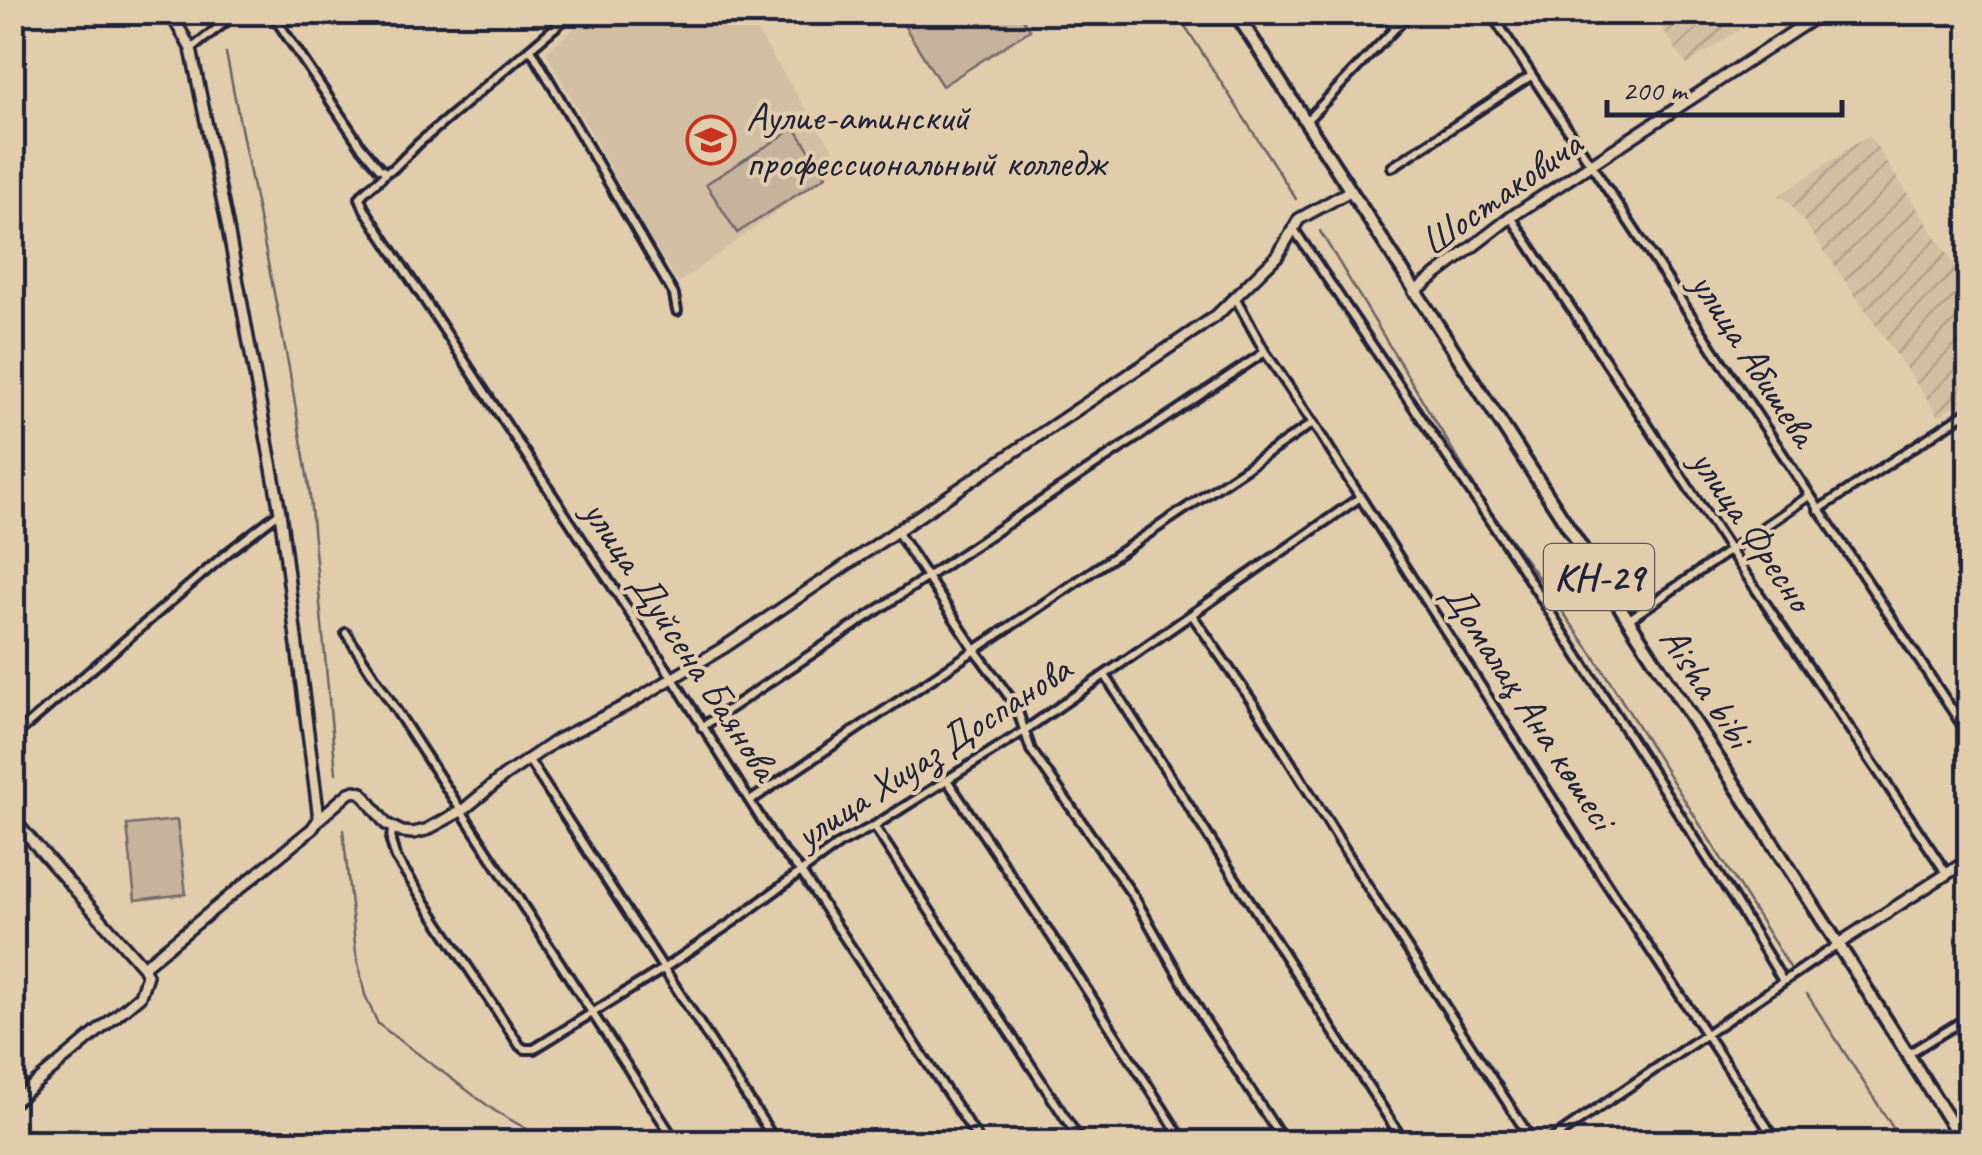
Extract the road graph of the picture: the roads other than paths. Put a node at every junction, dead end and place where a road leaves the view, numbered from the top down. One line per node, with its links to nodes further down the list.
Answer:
1 (170, 12): 11 (street)
2 (238, 12): 11 (street)
3 (270, 12): 17 (street)
4 (573, 12): 12 (street)
5 (1235, 12): 14 (main road, Aisha bibi / КН-29)
6 (1385, 12): 10 (street)
7 (1411, 12): 10 (street)
8 (1490, 12): 13 (street, улица Абишева)
9 (1823, 12): 15 (street, Шостаковича)
10 (1395, 28): 14 (street)
11 (190, 49): 30 (street)
12 (531, 49): 17 (street); 23 (street)
13 (1532, 76): 15 (street, улица Абишева); 16 (street)
14 (1306, 121): 18 (main road, Aisha bibi / КН-29)
15 (1591, 166): 19 (street, Шостаковича); 27 (street, улица Абишева)
16 (1392, 167)
17 (386, 172): 39 (street, улица Дуйсена Баянова)
18 (1350, 191): 20 (street); 21 (main road, Aisha bibi / КН-29)
19 (1512, 217): 21 (street, Шостаковича); 32 (street, улица Фресно)
20 (1296, 223): 22 (street); 58 (street)
21 (1414, 292): 35 (main road, Aisha bibi / КН-29)
22 (1236, 298): 24 (street, Домалақ Ана көшесі); 31 (street)
23 (677, 310)
24 (1265, 352): 26 (street, Домалақ Ана көшесі); 33 (street)
25 (1970, 410): 29 (street)
26 (1313, 424): 28 (street, Домалақ Ана көшесі); 37 (street)
27 (1809, 496): 29 (street, улица Абишева); 32 (street)
28 (1360, 498): 34 (street, улица Хиуаз Доспанова); 61 (street, Домалақ Ана көшесі)
29 (1818, 510): 42 (street, улица Абишева)
30 (280, 512): 43 (street); 49 (street)
31 (896, 530): 33 (street); 39 (street)
32 (1728, 549): 35 (street); 54 (street, улица Фресно)
33 (929, 577): 37 (street); 40 (street)
34 (1192, 616): 38 (street, улица Хиуаз Доспанова); 71 (street)
35 (1627, 620): 55 (main road, Aisha bibi / КН-29)
36 (346, 633): 47 (street)
37 (975, 650): 41 (street); 46 (street)
38 (1105, 675): 41 (street, улица Хиуаз Доспанова); 70 (street)
39 (672, 678): 40 (street, улица Дуйсена Баянова); 44 (street)
40 (702, 727): 46 (street, улица Дуйсена Баянова)
41 (1024, 731): 45 (street, улица Хиуаз Доспанова); 69 (street)
42 (1970, 737)
43 (12, 738)
44 (528, 759): 47 (street); 57 (street)
45 (947, 780): 50 (street, улица Хиуаз Доспанова); 68 (street)
46 (750, 801): 53 (street, улица Дуйсена Баянова)
47 (463, 810): 51 (street); 59 (street)
48 (12, 818): 56 (street)
49 (319, 820): 51 (street); 56 (street)
50 (874, 826): 53 (street, улица Хиуаз Доспанова); 67 (street)
51 (392, 828): 59 (street, улица Хиуаз Доспанова)
52 (1970, 859): 54 (street)
53 (802, 872): 57 (street, улица Хиуаз Доспанова); 66 (street, улица Дуйсена Баянова)
54 (1947, 874): 55 (street)
55 (1838, 944): 58 (street); 62 (main road, Aisha bibi / КН-29)
56 (143, 967): 63 (street)
57 (663, 969): 59 (street, улица Хиуаз Доспанова); 65 (street)
58 (1785, 979): 61 (street)
59 (594, 1014): 64 (street)
60 (1970, 1016): 62 (street)
61 (1708, 1034): 72 (street); 73 (street, Домалақ Ана көшесі)
62 (1907, 1055): 74 (main road, Aisha bibi / КН-29)
63 (12, 1103)
64 (676, 1142)
65 (776, 1142)
66 (980, 1142)
67 (1081, 1142)
68 (1184, 1142)
69 (1284, 1142)
70 (1404, 1142)
71 (1533, 1142)
72 (1548, 1142)
73 (1777, 1142)
74 (1963, 1142)

